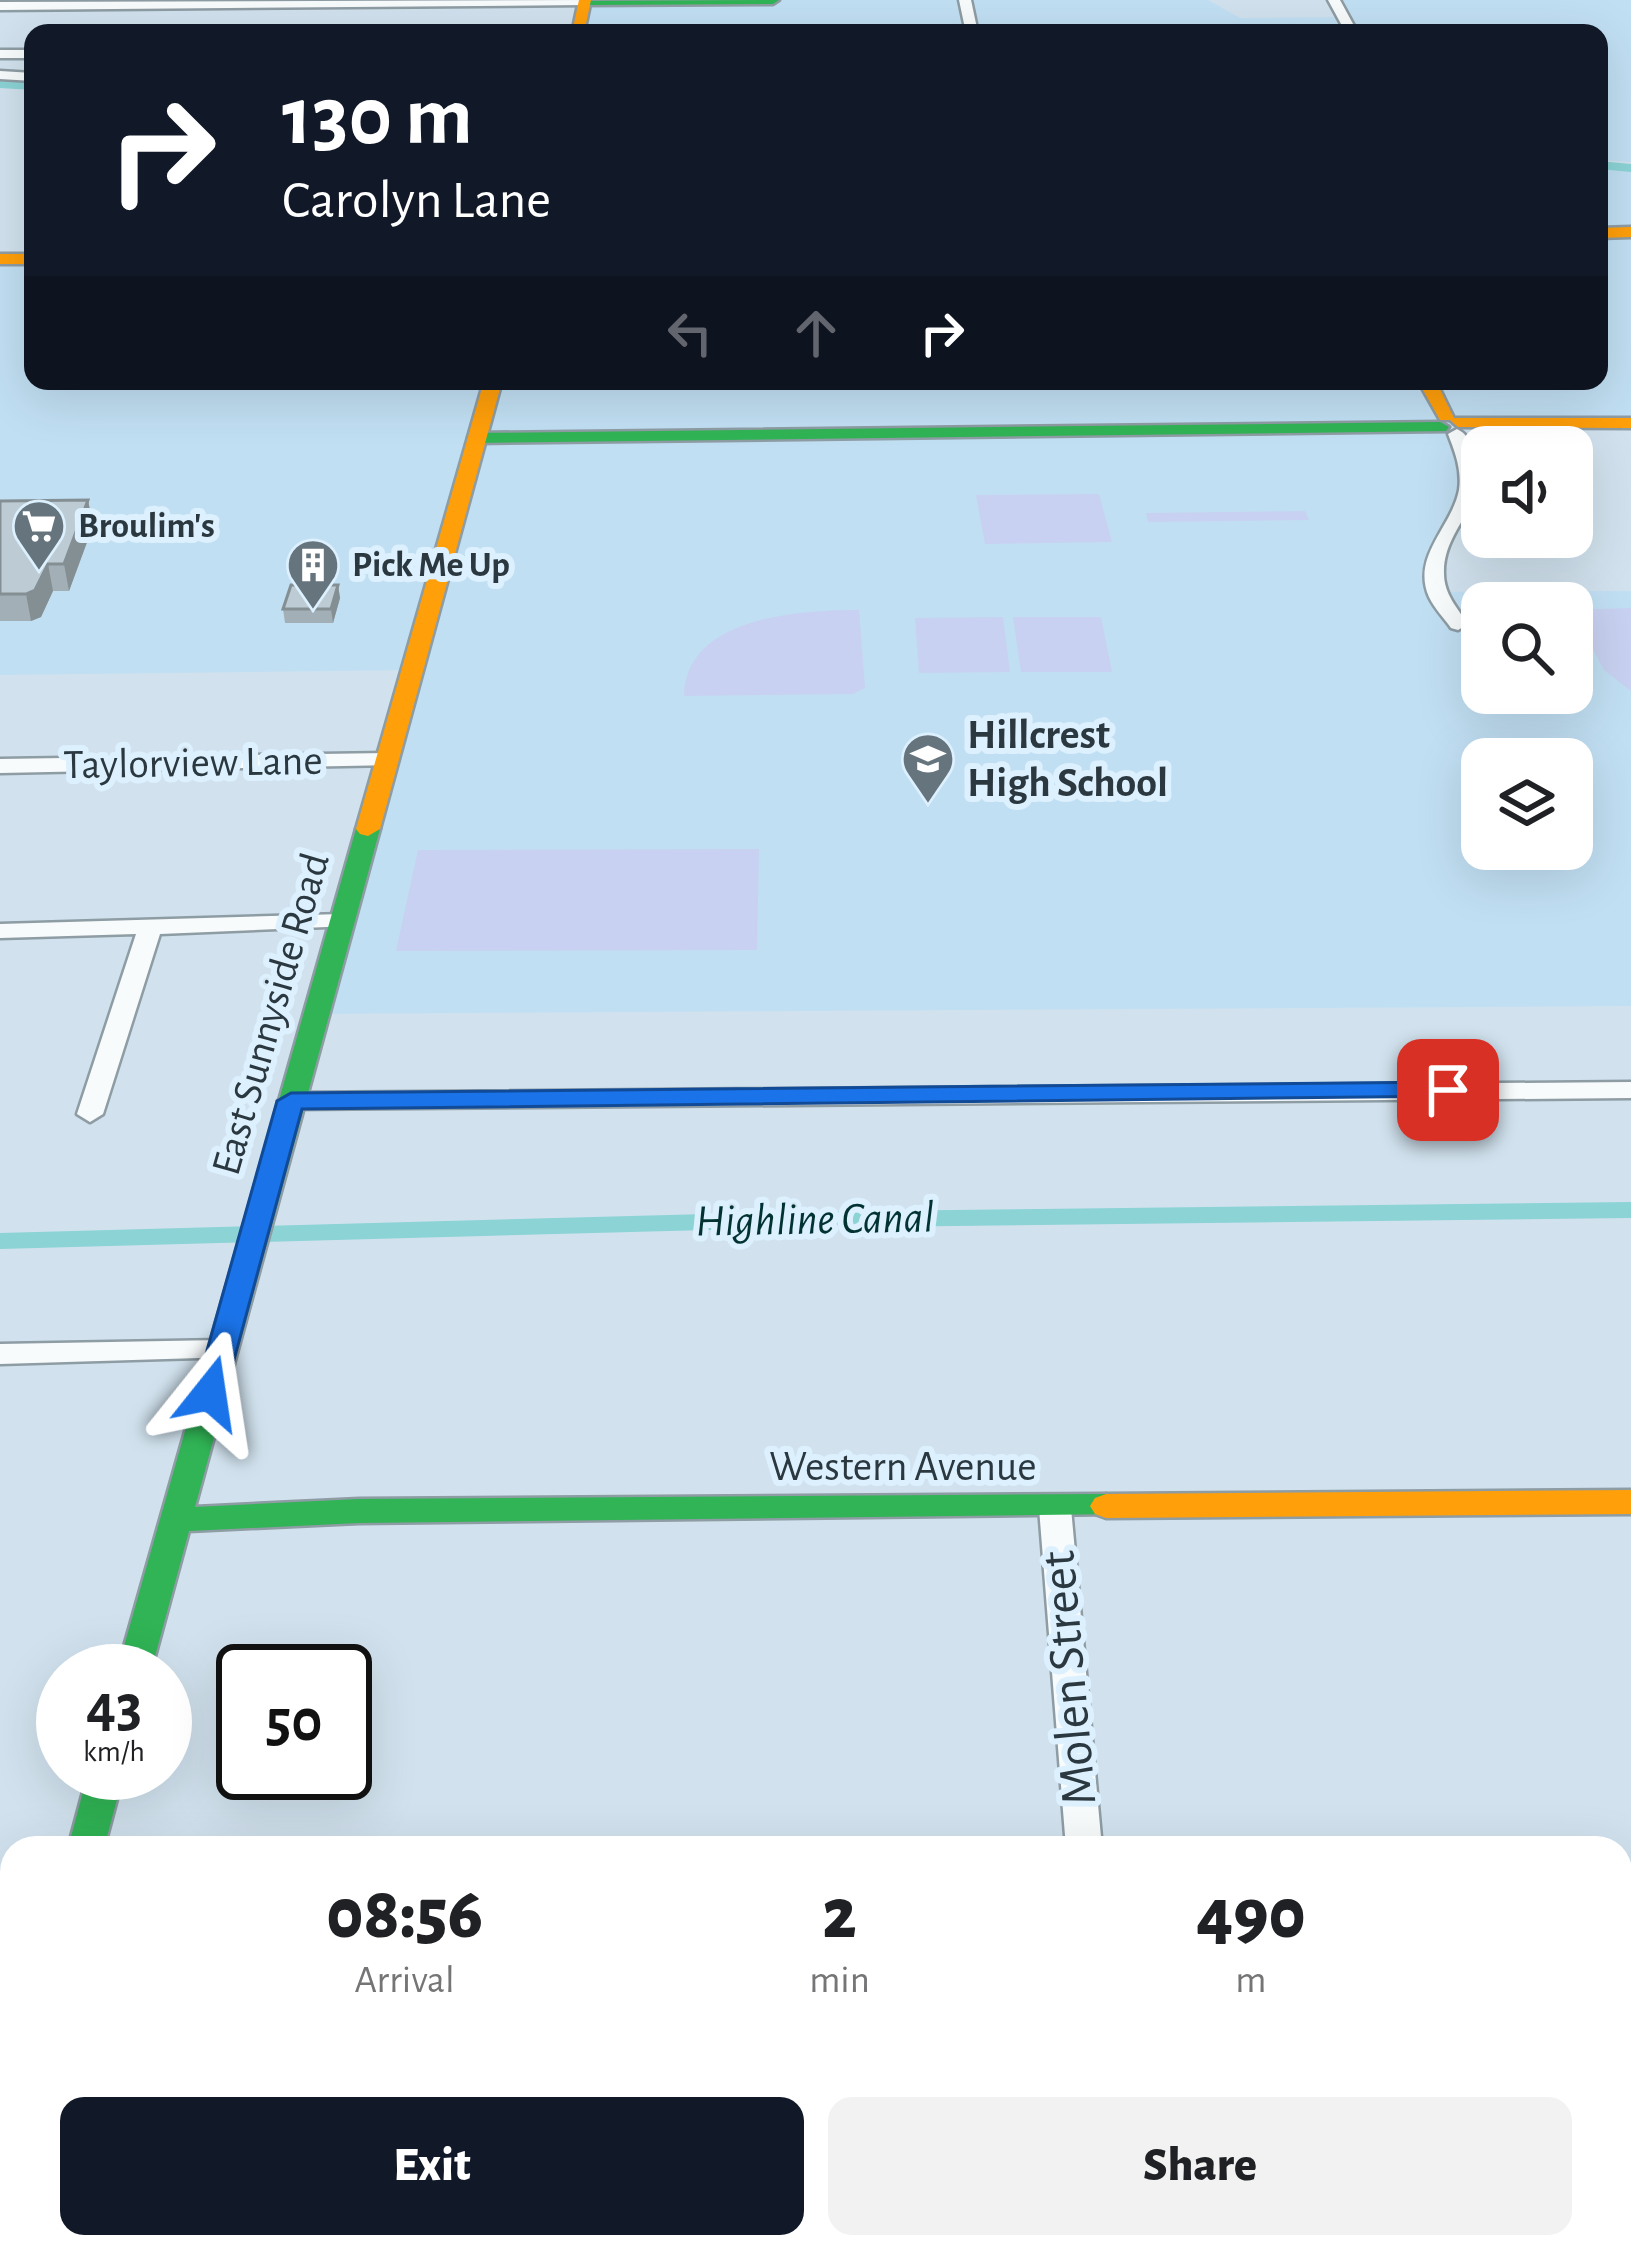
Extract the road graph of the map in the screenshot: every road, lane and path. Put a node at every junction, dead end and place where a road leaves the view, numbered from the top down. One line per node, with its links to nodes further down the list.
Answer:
1 (773, 0): 2 (main road)
2 (585, 1): 3 (street)
3 (0, 6)
4 (491, 390): 8 (main road, East Sunnyside Road)
5 (1432, 390): 7 (main road)
6 (1631, 423): 7 (main road)
7 (1450, 424): 8 (main road); 9 (street)
8 (478, 438): 10 (main road, East Sunnyside Road)
9 (1458, 624)
10 (387, 760): 11 (street, Taylorview Lane); 12 (main road, East Sunnyside Road)
11 (0, 766)
12 (342, 921): 13 (street); 16 (main road, East Sunnyside Road)
13 (151, 928): 14 (street); 17 (street)
14 (0, 931)
15 (1631, 1090): 16 (street)
16 (291, 1101): 18 (main road, East Sunnyside Road)
17 (91, 1114)
18 (221, 1350): 19 (street); 22 (main road, East Sunnyside Road)
19 (0, 1354)
20 (1631, 1502): 21 (main road, Western Avenue)
21 (1054, 1508): 22 (main road, Western Avenue); 26 (street, Molen Street)
22 (175, 1520): 23 (main road, East Sunnyside Road)
23 (141, 1644)
24 (99, 1800): 25 (main road)
25 (89, 1836)
26 (1083, 1836)

